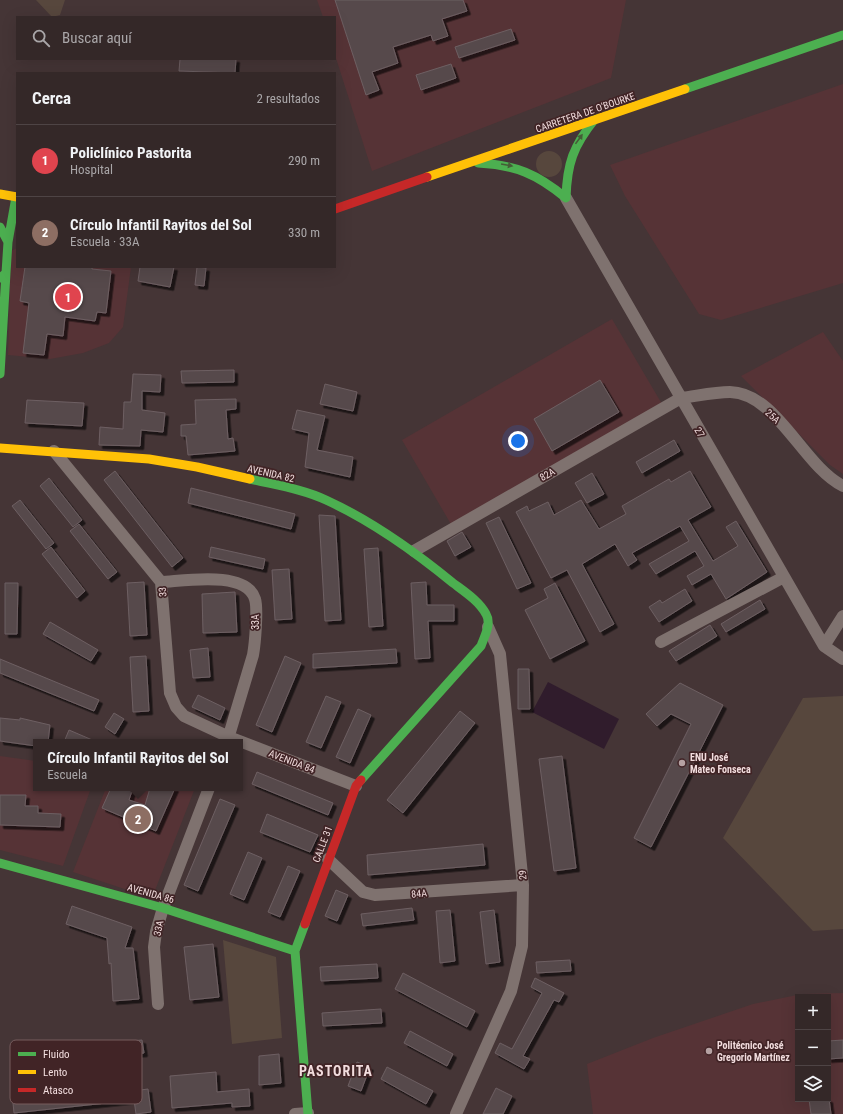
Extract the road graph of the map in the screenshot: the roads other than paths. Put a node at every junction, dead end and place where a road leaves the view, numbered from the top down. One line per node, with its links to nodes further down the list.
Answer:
1 (843, 35): 2 (street, CARRETERA DE O'BOURKE)
2 (595, 119): 3 (street, CARRETERA DE O'BOURKE); 10 (street, one-way to 2)
3 (543, 138): 4 (street); 5 (street, CARRETERA DE O'BOURKE)
4 (555, 142)
5 (531, 143): 6 (street, CARRETERA DE O'BOURKE); 7 (street)
6 (468, 162): 7 (street, one-way to 7); 12 (street, CARRETERA DE O'BOURKE)
7 (525, 170): 10 (street)
8 (0, 194): 9 (street)
9 (16, 197)
10 (566, 198): 19 (street, 27)
11 (16, 202): 15 (street)
12 (336, 209)
13 (0, 227): 15 (street)
14 (16, 237): 15 (street)
15 (8, 242): 16 (street)
16 (3, 276): 17 (street)
17 (1, 321): 18 (street)
18 (0, 374)
19 (681, 398): 22 (street, 25A); 23 (street, 82A); 24 (street, 27)
20 (0, 448): 21 (street, AVENIDA 82)
21 (54, 451): 23 (street, AVENIDA 82); 25 (street, 33)
22 (843, 486)
23 (414, 551): 27 (street, AVENIDA 82)
24 (784, 577): 28 (street); 29 (street, 27)
25 (161, 582): 31 (street, 33); 31 (street, 33A)
26 (843, 616): 29 (street)
27 (488, 627): 33 (street, CALLE 31); 37 (street, 29)
28 (661, 642)
29 (824, 646): 30 (street, 27)
30 (843, 659)
31 (228, 739)
32 (243, 745): 33 (street, AVENIDA 84)
33 (356, 786): 35 (street, CALLE 31)
34 (208, 791): 38 (street, 33A)
35 (328, 859): 37 (street, 84A); 39 (street, CALLE 31)
36 (0, 863): 38 (street, AVENIDA 86)
37 (523, 885): 43 (street, 29)
38 (163, 908): 39 (street, AVENIDA 86); 40 (street, 33A)
39 (294, 951): 41 (street, CALLE 31)
40 (158, 1004)
41 (308, 1113): 42 (street)
42 (295, 1114)
43 (456, 1114)

